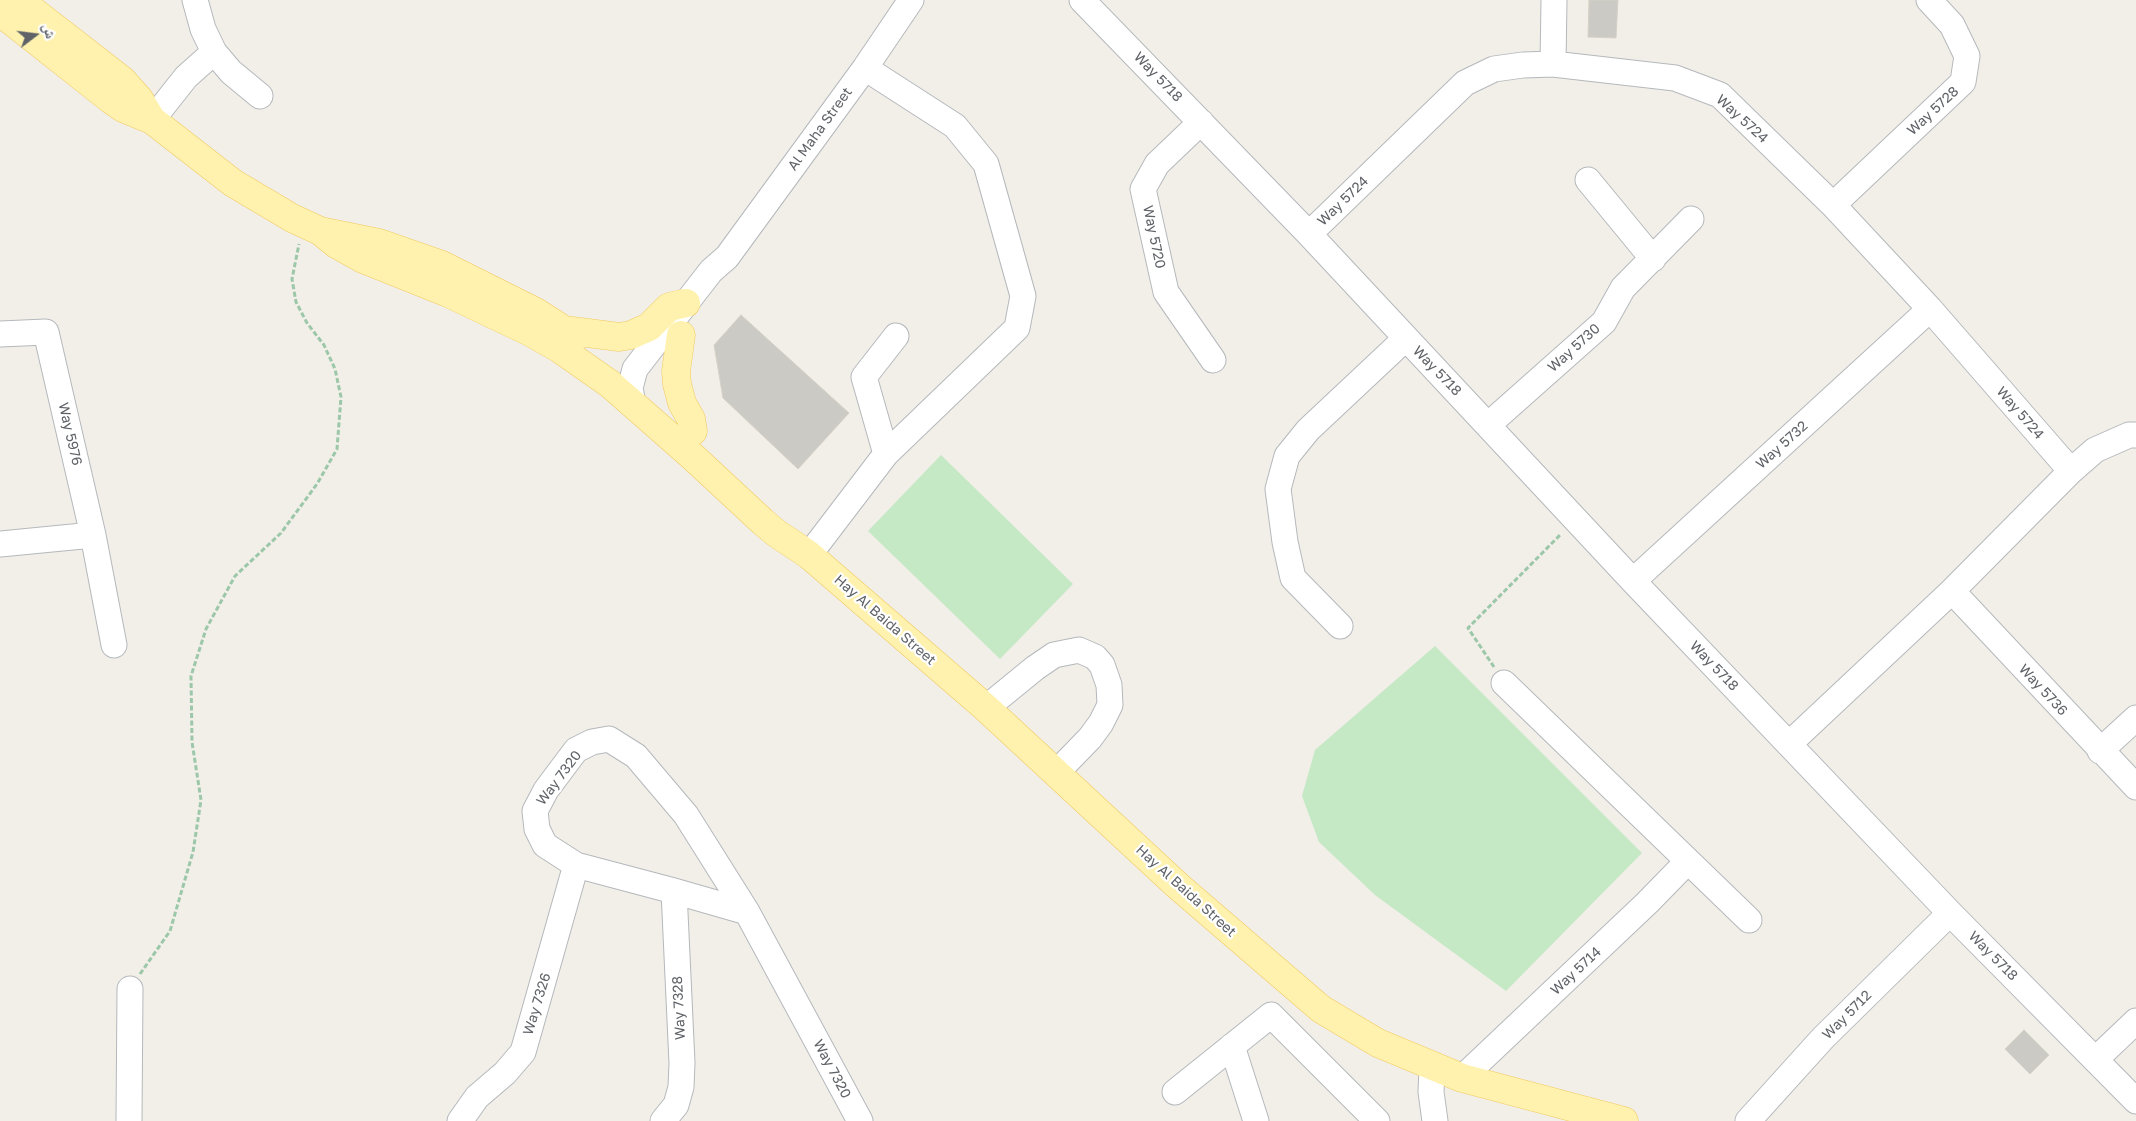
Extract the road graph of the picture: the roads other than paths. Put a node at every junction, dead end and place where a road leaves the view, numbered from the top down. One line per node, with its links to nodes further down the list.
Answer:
1 (19, 0): 12 (main road)
2 (911, 0): 10 (street, Al Maha Street)
3 (1082, 0): 13 (street, Way 5718)
4 (1554, 0): 9 (street)
5 (1929, 0): 15 (street, Way 5728)
6 (198, 1): 8 (street)
7 (0, 12): 12 (main road)
8 (214, 52): 11 (street); 12 (street)
9 (1553, 64): 15 (street, Way 5724); 18 (street, Way 5724)
10 (865, 68): 19 (street, Al Maha Street); 33 (street)
11 (260, 96)
12 (152, 120): 17 (main road)
13 (1201, 122): 18 (street, Way 5718); 28 (street, Way 5720)
14 (1588, 180): 20 (street)
15 (1833, 205): 22 (street, Way 5724)
16 (1691, 219): 20 (street, Way 5730)
17 (313, 228): 23 (main road); 29 (main road)
18 (1308, 234): 27 (street, Way 5718)
19 (727, 257): 21 (street, Al Maha Street); 25 (street, Al Maha Street)
20 (1653, 259): 30 (street, Way 5730)
21 (686, 303): 23 (main road); 29 (street, Al Maha Street)
22 (1930, 309): 34 (street, Way 5724); 38 (street, Way 5732)
23 (564, 330): 29 (main road)
24 (0, 334): 35 (street, Way 5976)
25 (681, 335): 29 (street, Al Maha Street); 31 (main road)
26 (896, 336): 33 (street)
27 (1406, 339): 30 (street, Way 5718); 40 (street)
28 (1213, 360)
29 (629, 388): 31 (main road); 37 (main road)
30 (1488, 425): 38 (street, Way 5718)
31 (693, 431): 37 (main road)
32 (2136, 434): 34 (street)
33 (886, 454): 37 (street)
34 (2071, 471): 39 (street)
35 (93, 535): 36 (street); 41 (street, Way 5976)
36 (0, 544)
37 (810, 555): 43 (main road, Hay Al Baida Street)
38 (1633, 581): 45 (street, Way 5718)
39 (1952, 592): 45 (street); 46 (street, Way 5736)
40 (1340, 626)
41 (114, 645)
42 (1504, 682): 49 (street)
43 (986, 708): 47 (main road, Hay Al Baida Street); 47 (street)
44 (2136, 718): 46 (street)
45 (1789, 744): 53 (street, Way 5718)
46 (2100, 751): 48 (street, Way 5736)
47 (1056, 773): 59 (main road, Hay Al Baida Street)
48 (2136, 787)
49 (1688, 861): 54 (street); 60 (street, Way 5714)
50 (576, 865): 51 (street, Way 7320); 52 (street, Way 7320); 64 (street, Way 7326)
51 (674, 891): 52 (street, Way 7320); 65 (street, Way 7328)
52 (747, 912): 66 (street, Way 7320)
53 (1950, 913): 58 (street, Way 5718); 71 (street, Way 5712)
54 (1749, 920)
55 (130, 989): 63 (street)
56 (2136, 1021): 58 (street)
57 (1232, 1046): 61 (street); 67 (street); 68 (street)
58 (2096, 1059): 62 (street, Way 5718)
59 (1432, 1067): 60 (main road, Hay Al Baida Street); 69 (street)
60 (1462, 1078): 70 (main road, Hay Al Baida Street)
61 (1175, 1092)
62 (2136, 1101)
63 (129, 1121)
64 (460, 1121)
65 (663, 1121)
66 (860, 1121)
67 (1256, 1121)
68 (1377, 1121)
69 (1435, 1121)
70 (1624, 1121)
71 (1748, 1121)

